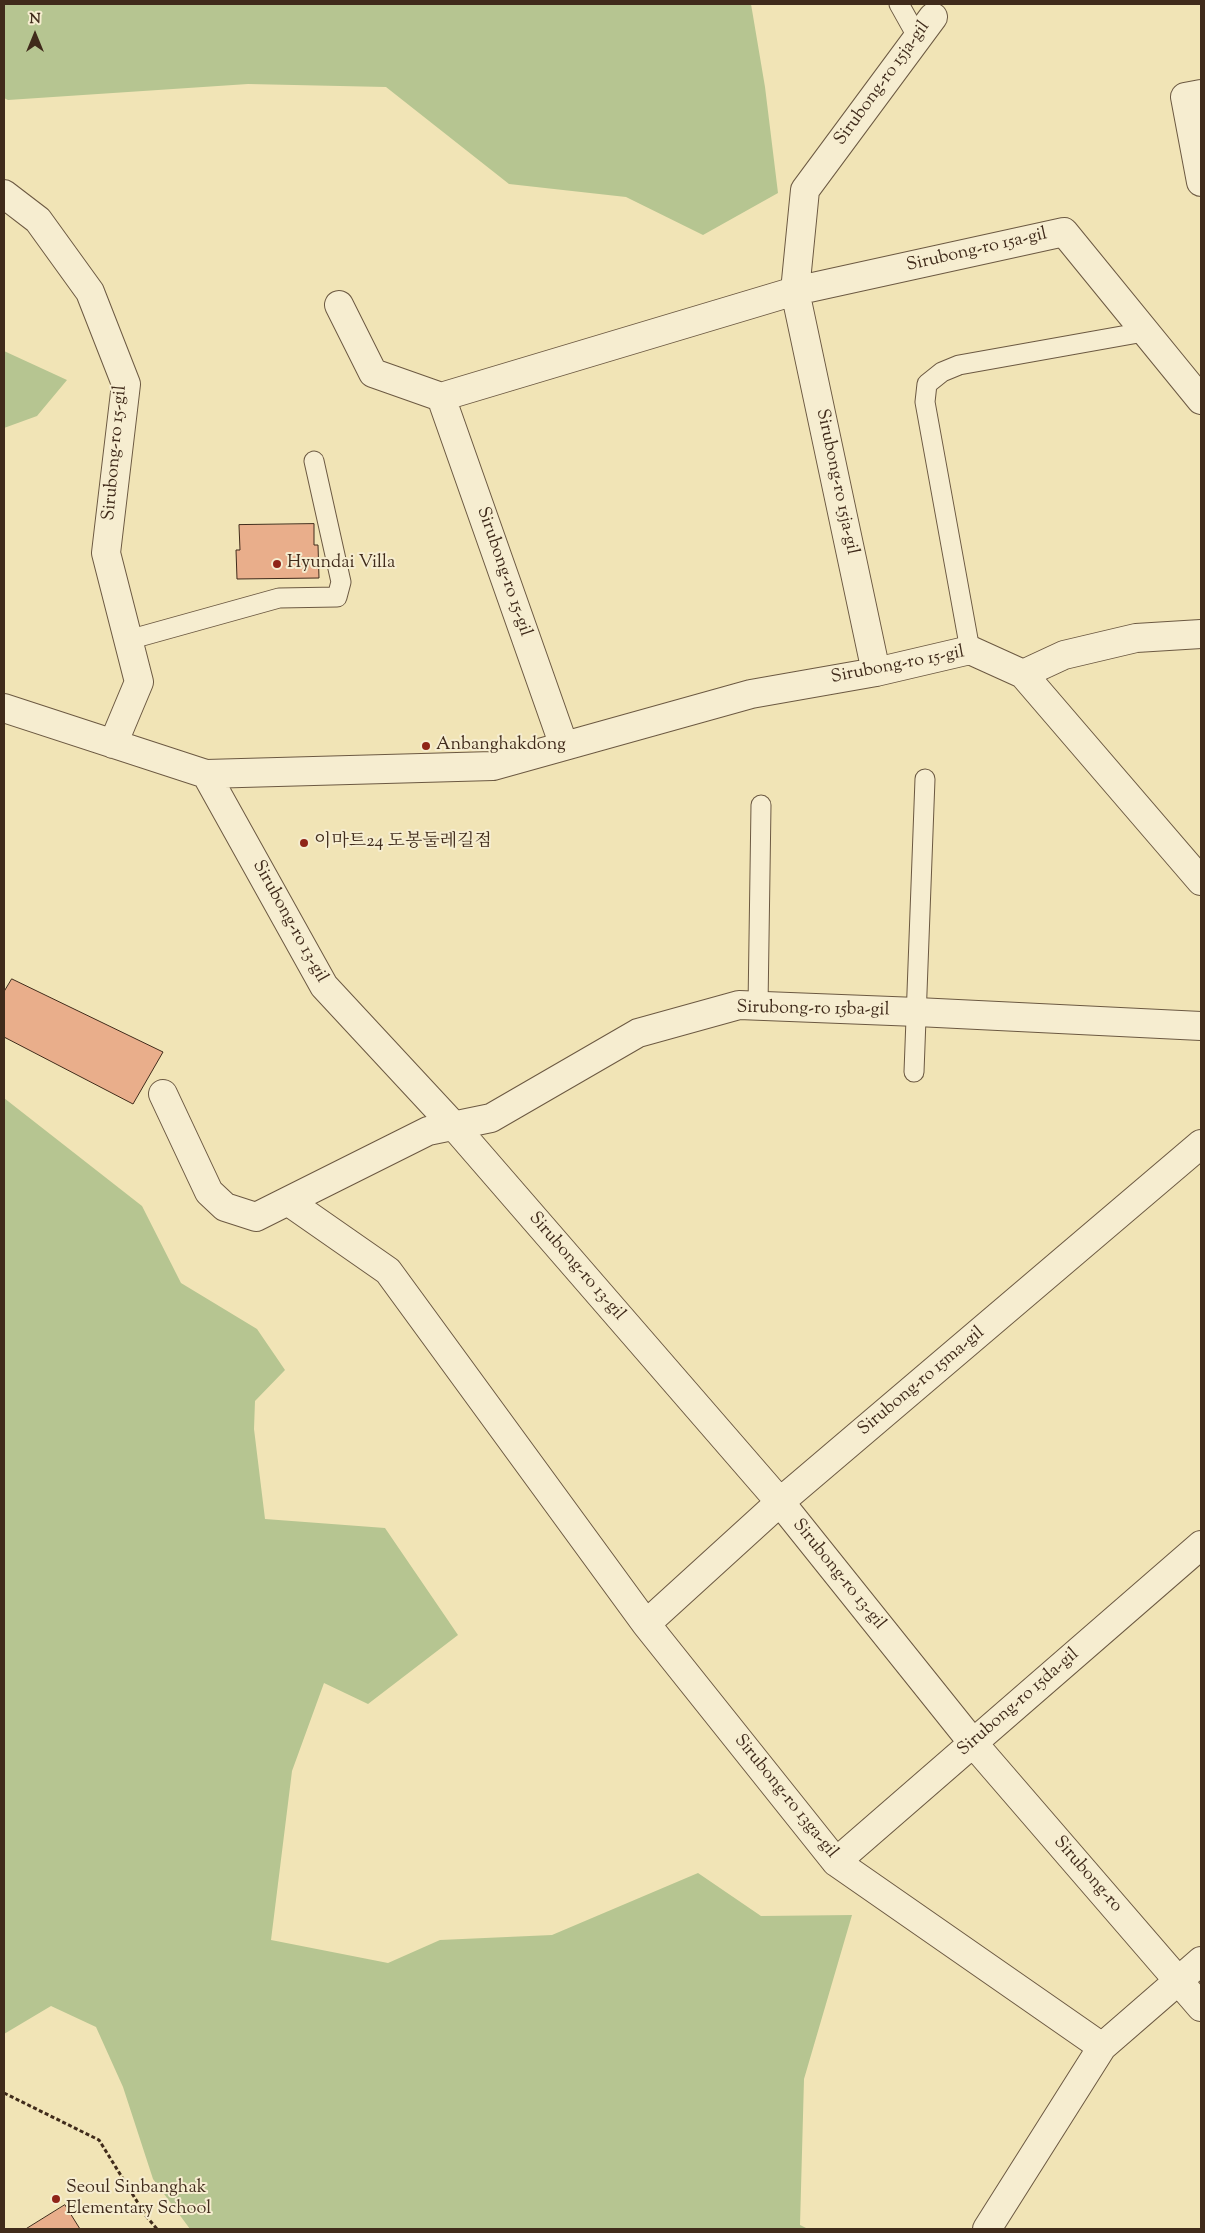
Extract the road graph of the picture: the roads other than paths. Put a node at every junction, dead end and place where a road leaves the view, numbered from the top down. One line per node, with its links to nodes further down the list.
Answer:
1 (899, 4): 2 (lane)
2 (925, 28): 6 (street, Sirubong-ro 15ja-gil)
3 (1201, 94): 4 (street)
4 (1201, 182)
5 (4, 194): 13 (street, Sirubong-ro 15-gil)
6 (795, 291): 8 (street, Sirubong-ro 15a-gil); 9 (street); 15 (street, Sirubong-ro 15ja-gil)
7 (339, 305): 9 (street)
8 (1144, 332): 10 (street, Sirubong-ro 15a-gil); 14 (lane)
9 (441, 396): 19 (street, Sirubong-ro 15-gil)
10 (1201, 400)
11 (314, 461): 13 (lane)
12 (1201, 634): 16 (street)
13 (128, 640): 18 (street, Sirubong-ro 15-gil)
14 (970, 650): 15 (street, Sirubong-ro 15-gil); 16 (street, Sirubong-ro 15-gil)
15 (876, 672): 19 (street, Sirubong-ro 15-gil)
16 (1023, 674): 23 (street, Sirubong-ro 15-gil)
17 (4, 708): 18 (street, Sirubong-ro 15-gil)
18 (113, 744): 20 (street, Sirubong-ro 15-gil)
19 (564, 746): 20 (street, Sirubong-ro 15-gil)
20 (206, 774): 29 (street, Sirubong-ro 13-gil)
21 (925, 779): 25 (lane)
22 (761, 805): 24 (lane)
23 (1201, 881)
24 (758, 1006): 25 (street, Sirubong-ro 15ba-gil); 29 (street, Sirubong-ro 15ba-gil)
25 (917, 1012): 26 (street, Sirubong-ro 15ba-gil); 27 (lane)
26 (1201, 1026)
27 (914, 1072)
28 (162, 1094): 31 (street, Sirubong-ro 15ba-gil)
29 (454, 1126): 31 (street, Sirubong-ro 15ba-gil); 32 (street, Sirubong-ro 13-gil)
30 (1201, 1144): 32 (street, Sirubong-ro 15ma-gil)
31 (289, 1202): 34 (street, Sirubong-ro 13ga-gil)
32 (780, 1502): 34 (street, Sirubong-ro 15ma-gil); 35 (street, Sirubong-ro 13-gil)
33 (1201, 1545): 35 (street, Sirubong-ro 15da-gil)
34 (646, 1624): 36 (street, Sirubong-ro 13ga-gil)
35 (973, 1743): 36 (street, Sirubong-ro 15da-gil); 38 (street, Sirubong-ro)
36 (836, 1862): 40 (street, Sirubong-ro 13ga-gil)
37 (1201, 1961): 38 (street)
38 (1179, 1981): 39 (street, Sirubong-ro); 40 (street)
39 (1201, 2007)
40 (1102, 2047): 41 (street)
41 (987, 2229)

